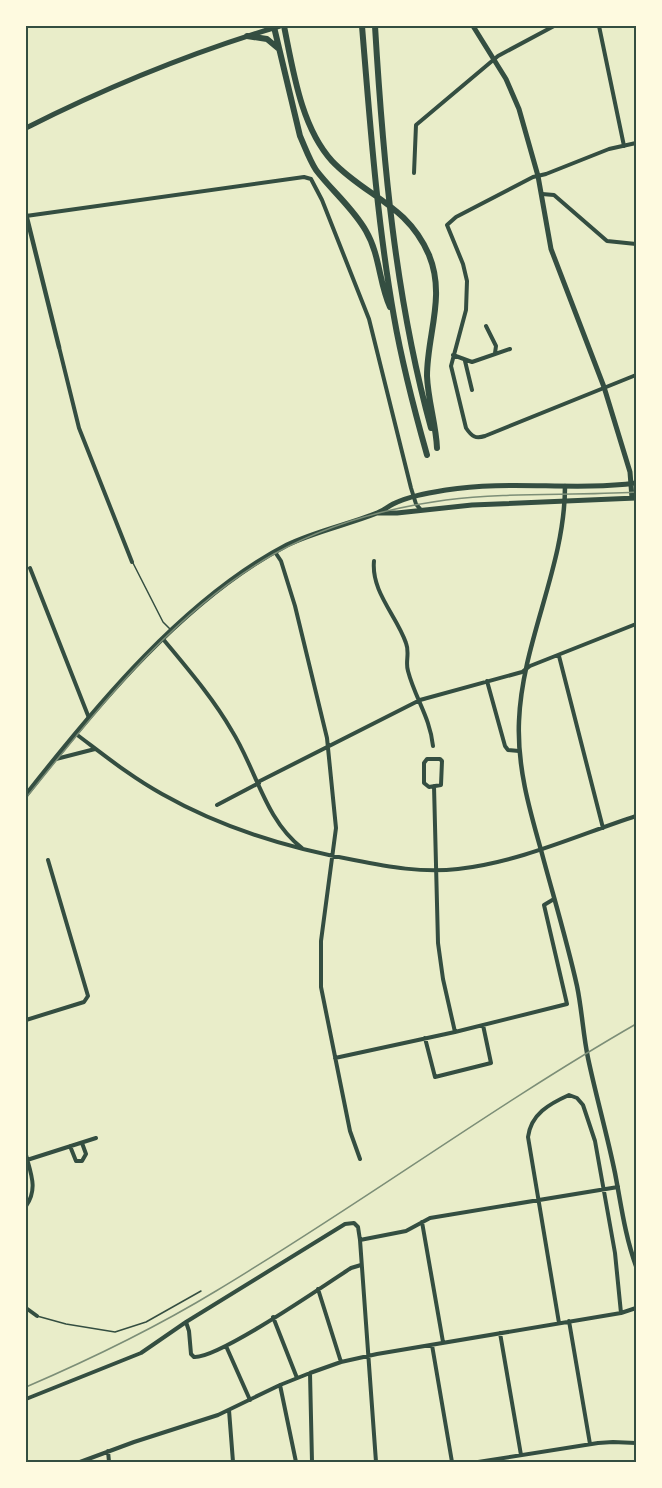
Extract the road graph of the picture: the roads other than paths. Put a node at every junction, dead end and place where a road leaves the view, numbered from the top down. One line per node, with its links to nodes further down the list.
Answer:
1 (279, 26): 3 (highway); 7 (main road); 8 (highway)
2 (362, 26): 18 (highway)
3 (375, 26)
4 (473, 26): 9 (main road)
5 (554, 26): 9 (street)
6 (599, 26): 12 (street)
7 (247, 36): 8 (highway); 10 (main road)
8 (279, 50): 18 (highway)
9 (494, 59): 13 (street); 14 (main road)
10 (26, 128)
11 (636, 143): 12 (street)
12 (624, 146): 14 (street)
13 (414, 173)
14 (538, 176): 15 (main road); 23 (street)
15 (542, 194): 17 (street); 26 (main road)
16 (26, 215): 20 (street); 31 (street)
17 (636, 244)
18 (394, 316): 28 (highway)
19 (486, 326): 22 (street)
20 (59, 347): 38 (street)
21 (510, 349): 22 (street)
22 (495, 353): 24 (street)
23 (453, 355): 24 (street); 26 (street)
24 (465, 361): 27 (street)
25 (636, 375): 26 (street)
26 (604, 387): 29 (main road)
27 (471, 390)
28 (427, 455)
29 (634, 483): 30 (main road); 32 (main road)
30 (564, 486): 31 (main road); 33 (street)
31 (414, 497): 34 (street); 35 (main road)
32 (634, 498): 33 (main road)
33 (564, 502): 34 (main road); 44 (street)
34 (421, 510): 35 (main road)
35 (378, 513): 36 (main road)
36 (275, 552): 41 (main road); 50 (street)
37 (374, 561): 46 (street)
38 (132, 562): 41 (lane)
39 (30, 568): 47 (street)
40 (636, 624): 43 (street)
41 (171, 630): 42 (main road)
42 (162, 639): 47 (main road); 54 (street)
43 (559, 656): 44 (street); 59 (street)
44 (526, 670): 45 (street); 52 (street)
45 (487, 681): 46 (street); 52 (street)
46 (420, 700): 49 (street); 50 (street)
47 (89, 719): 48 (main road)
48 (76, 734): 51 (street); 53 (main road)
49 (433, 746)
50 (328, 747): 54 (street); 64 (street)
51 (95, 749): 53 (street); 61 (street)
52 (519, 752): 62 (street)
53 (55, 759): 56 (main road)
54 (259, 782): 57 (street); 60 (street)
55 (434, 786): 55 (street); 66 (street)
56 (26, 795)
57 (217, 805)
58 (636, 816): 59 (street)
59 (603, 828): 62 (street)
60 (285, 833): 61 (street); 63 (street)
61 (277, 843): 63 (street)
62 (540, 849): 66 (street); 67 (street)
63 (305, 850): 64 (street)
64 (333, 856): 66 (street); 72 (street)
65 (48, 861): 68 (street)
66 (435, 870): 70 (street)
67 (554, 899): 69 (street); 78 (street)
68 (26, 1020)
69 (483, 1024): 70 (street); 71 (street)
70 (455, 1032): 71 (street)
71 (425, 1038): 72 (street)
72 (335, 1058): 77 (street)
73 (96, 1138): 74 (street)
74 (82, 1143): 75 (street); 75 (street)
75 (70, 1146): 76 (street)
76 (26, 1157): 81 (street)
77 (360, 1158)
78 (618, 1187): 79 (street); 85 (street)
79 (605, 1189): 80 (street); 80 (street); 90 (street)
80 (538, 1200): 82 (street); 95 (street)
81 (26, 1206)
82 (422, 1222): 83 (street); 97 (street)
83 (360, 1240): 84 (street); 94 (street)
84 (361, 1265): 86 (street); 100 (street)
85 (636, 1266)
86 (318, 1289): 92 (street); 101 (street)
87 (201, 1291): 91 (lane)
88 (26, 1308): 91 (street)
89 (636, 1308): 90 (street)
90 (621, 1313): 93 (street)
91 (37, 1316)
92 (273, 1317): 99 (street); 103 (street)
93 (569, 1321): 95 (street); 109 (street)
94 (186, 1322): 99 (street); 105 (street)
95 (559, 1323): 96 (street)
96 (501, 1333): 97 (street); 111 (street)
97 (443, 1342): 98 (street)
98 (432, 1345): 100 (street); 118 (street)
99 (226, 1346): 106 (street)
100 (369, 1355): 101 (street); 117 (street)
101 (341, 1362): 102 (street)
102 (310, 1373): 103 (street); 116 (street)
103 (297, 1378): 104 (street)
104 (280, 1385): 106 (street); 115 (street)
105 (26, 1399)
106 (249, 1400): 107 (street)
107 (229, 1410): 110 (street); 114 (street)
108 (636, 1443): 109 (street)
109 (590, 1444): 111 (street)
110 (108, 1451): 112 (street); 113 (street)
111 (521, 1455): 119 (street)
112 (80, 1462)
113 (109, 1462)
114 (233, 1462)
115 (296, 1462)
116 (312, 1462)
117 (376, 1462)
118 (452, 1462)
119 (478, 1462)

